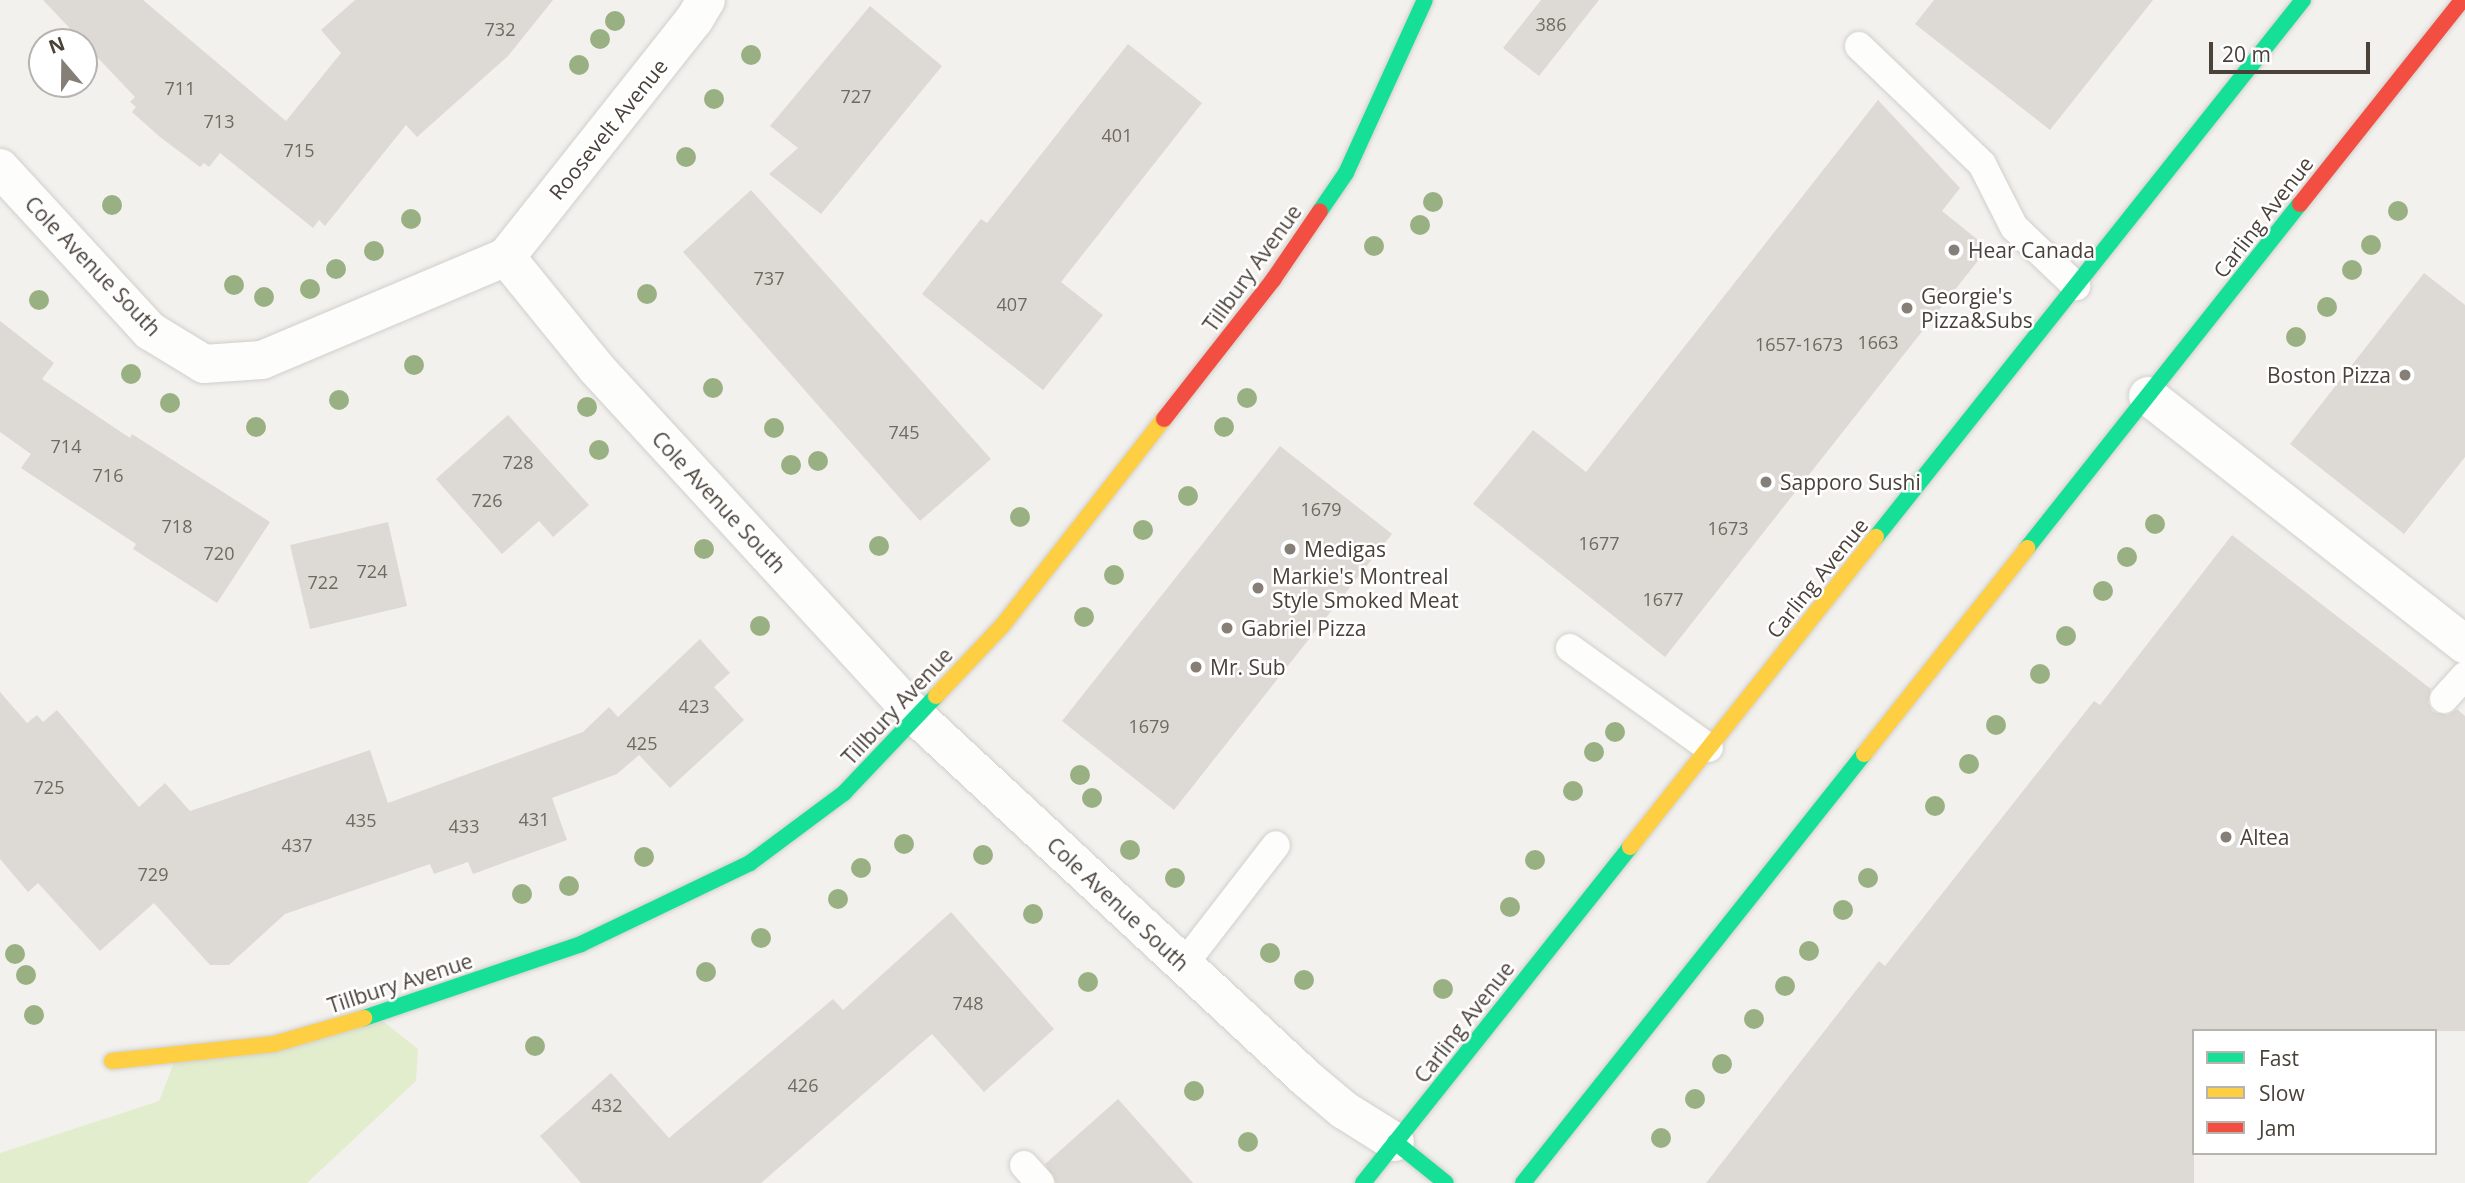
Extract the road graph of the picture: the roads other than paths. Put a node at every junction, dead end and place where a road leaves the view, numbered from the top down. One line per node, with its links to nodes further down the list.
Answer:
1 (706, 0): 7 (street, Roosevelt Avenue)
2 (1425, 0): 14 (main road, Tillbury Avenue)
3 (2303, 0): 8 (main road, Carling Avenue)
4 (2462, 0): 9 (main road, Carling Avenue)
5 (1858, 46): 8 (lane)
6 (0, 167): 7 (street, Cole Avenue South)
7 (506, 257): 14 (street, Cole Avenue South)
8 (2076, 286): 15 (main road, Carling Avenue)
9 (2148, 396): 10 (street); 22 (main road, Carling Avenue)
10 (2465, 645)
11 (1570, 649): 15 (lane)
12 (2465, 676): 13 (lane)
13 (2444, 699)
14 (915, 715): 17 (street, Cole Avenue South); 18 (main road, Tillbury Avenue)
15 (1709, 748): 19 (main road, Carling Avenue)
16 (1276, 845): 17 (lane)
17 (1184, 964): 19 (street, Cole Avenue South)
18 (112, 1061)
19 (1395, 1142): 20 (main road, Carling Avenue); 21 (main road)
20 (1363, 1183)
21 (1446, 1183)
22 (1523, 1183)

